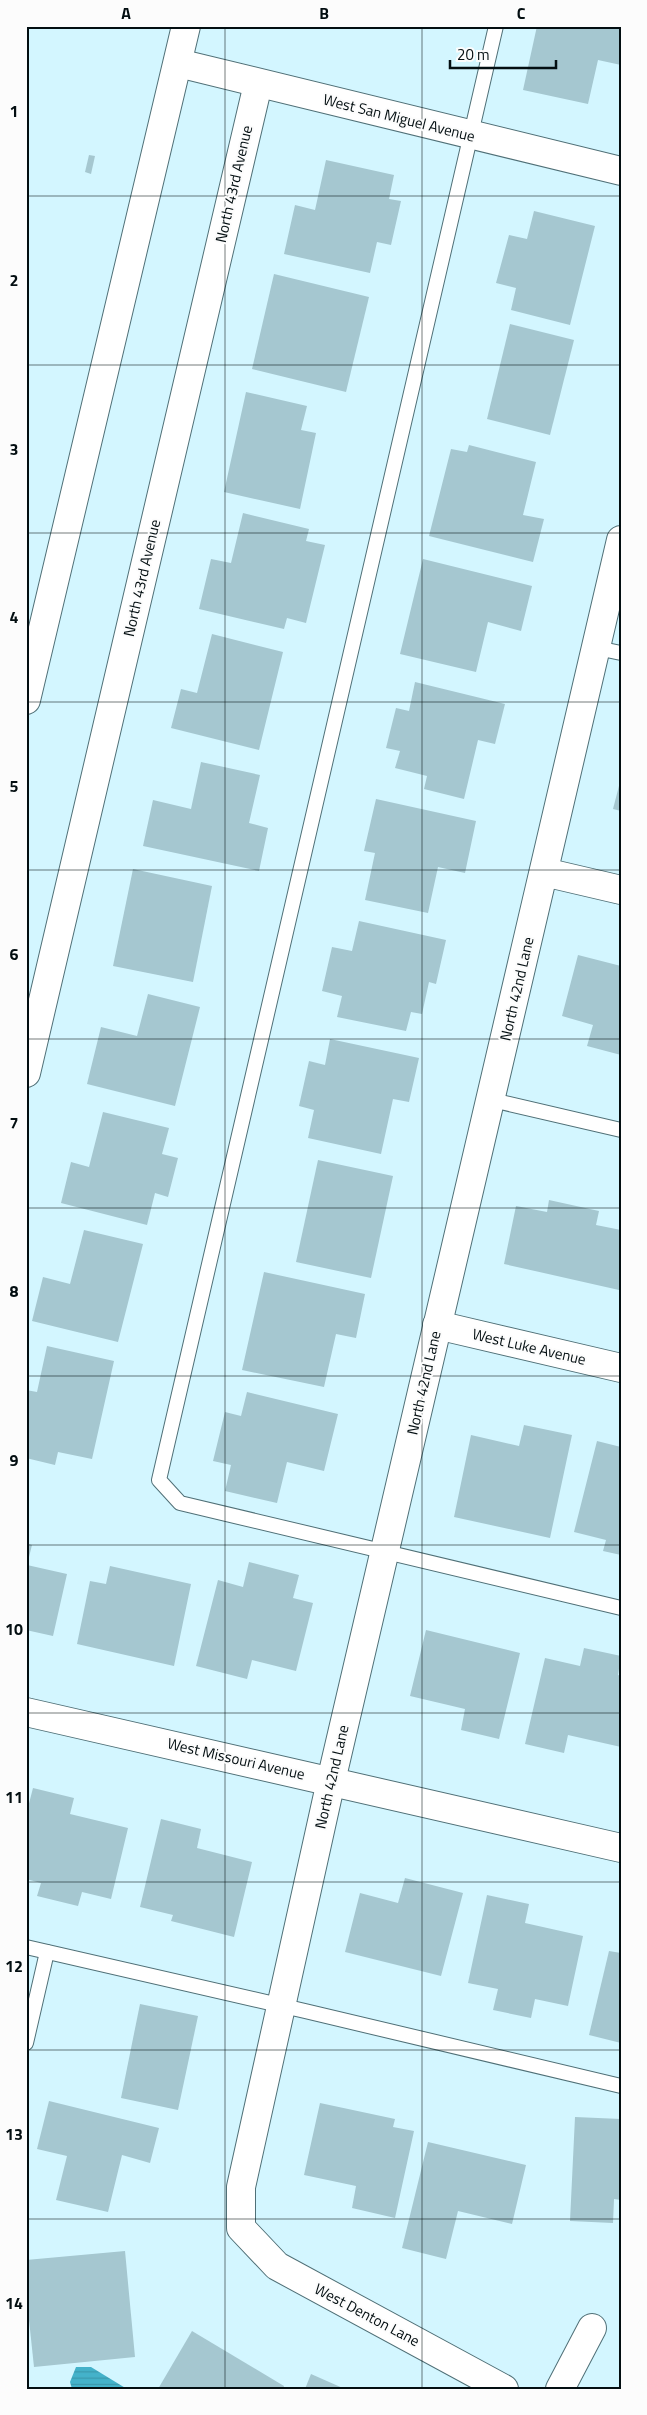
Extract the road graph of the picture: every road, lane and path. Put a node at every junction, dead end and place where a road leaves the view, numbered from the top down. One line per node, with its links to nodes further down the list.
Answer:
1 (186, 26): 3 (street)
2 (496, 26): 5 (lane)
3 (178, 64): 4 (street, West San Miguel Avenue); 9 (street)
4 (258, 84): 5 (street, West San Miguel Avenue); 12 (street, North 43rd Avenue)
5 (471, 136): 6 (street, West San Miguel Avenue); 17 (lane)
6 (621, 171)
7 (621, 540): 8 (street, North 42nd Lane)
8 (609, 650): 10 (street, North 42nd Lane)
9 (26, 700)
10 (544, 872): 11 (street); 13 (street, North 42nd Lane)
11 (621, 890)
12 (26, 1073)
13 (492, 1100): 14 (lane); 15 (street, North 42nd Lane)
14 (621, 1130)
15 (437, 1325): 16 (street, West Luke Avenue); 17 (street, North 42nd Lane)
16 (621, 1368)
17 (384, 1551): 18 (lane); 20 (street, North 42nd Lane)
18 (621, 1608)
19 (26, 1712): 20 (street, West Missouri Avenue)
20 (331, 1781): 21 (street, West Missouri Avenue); 24 (street, North 42nd Lane)
21 (621, 1848)
22 (26, 1947): 23 (lane)
23 (47, 1952): 24 (lane); 25 (lane)
24 (280, 2005): 26 (lane); 27 (street, North 42nd Lane)
25 (26, 2043)
26 (621, 2086)
27 (241, 2228): 29 (street, West Denton Lane)
28 (592, 2328): 30 (street)
29 (504, 2389)
30 (560, 2389)

